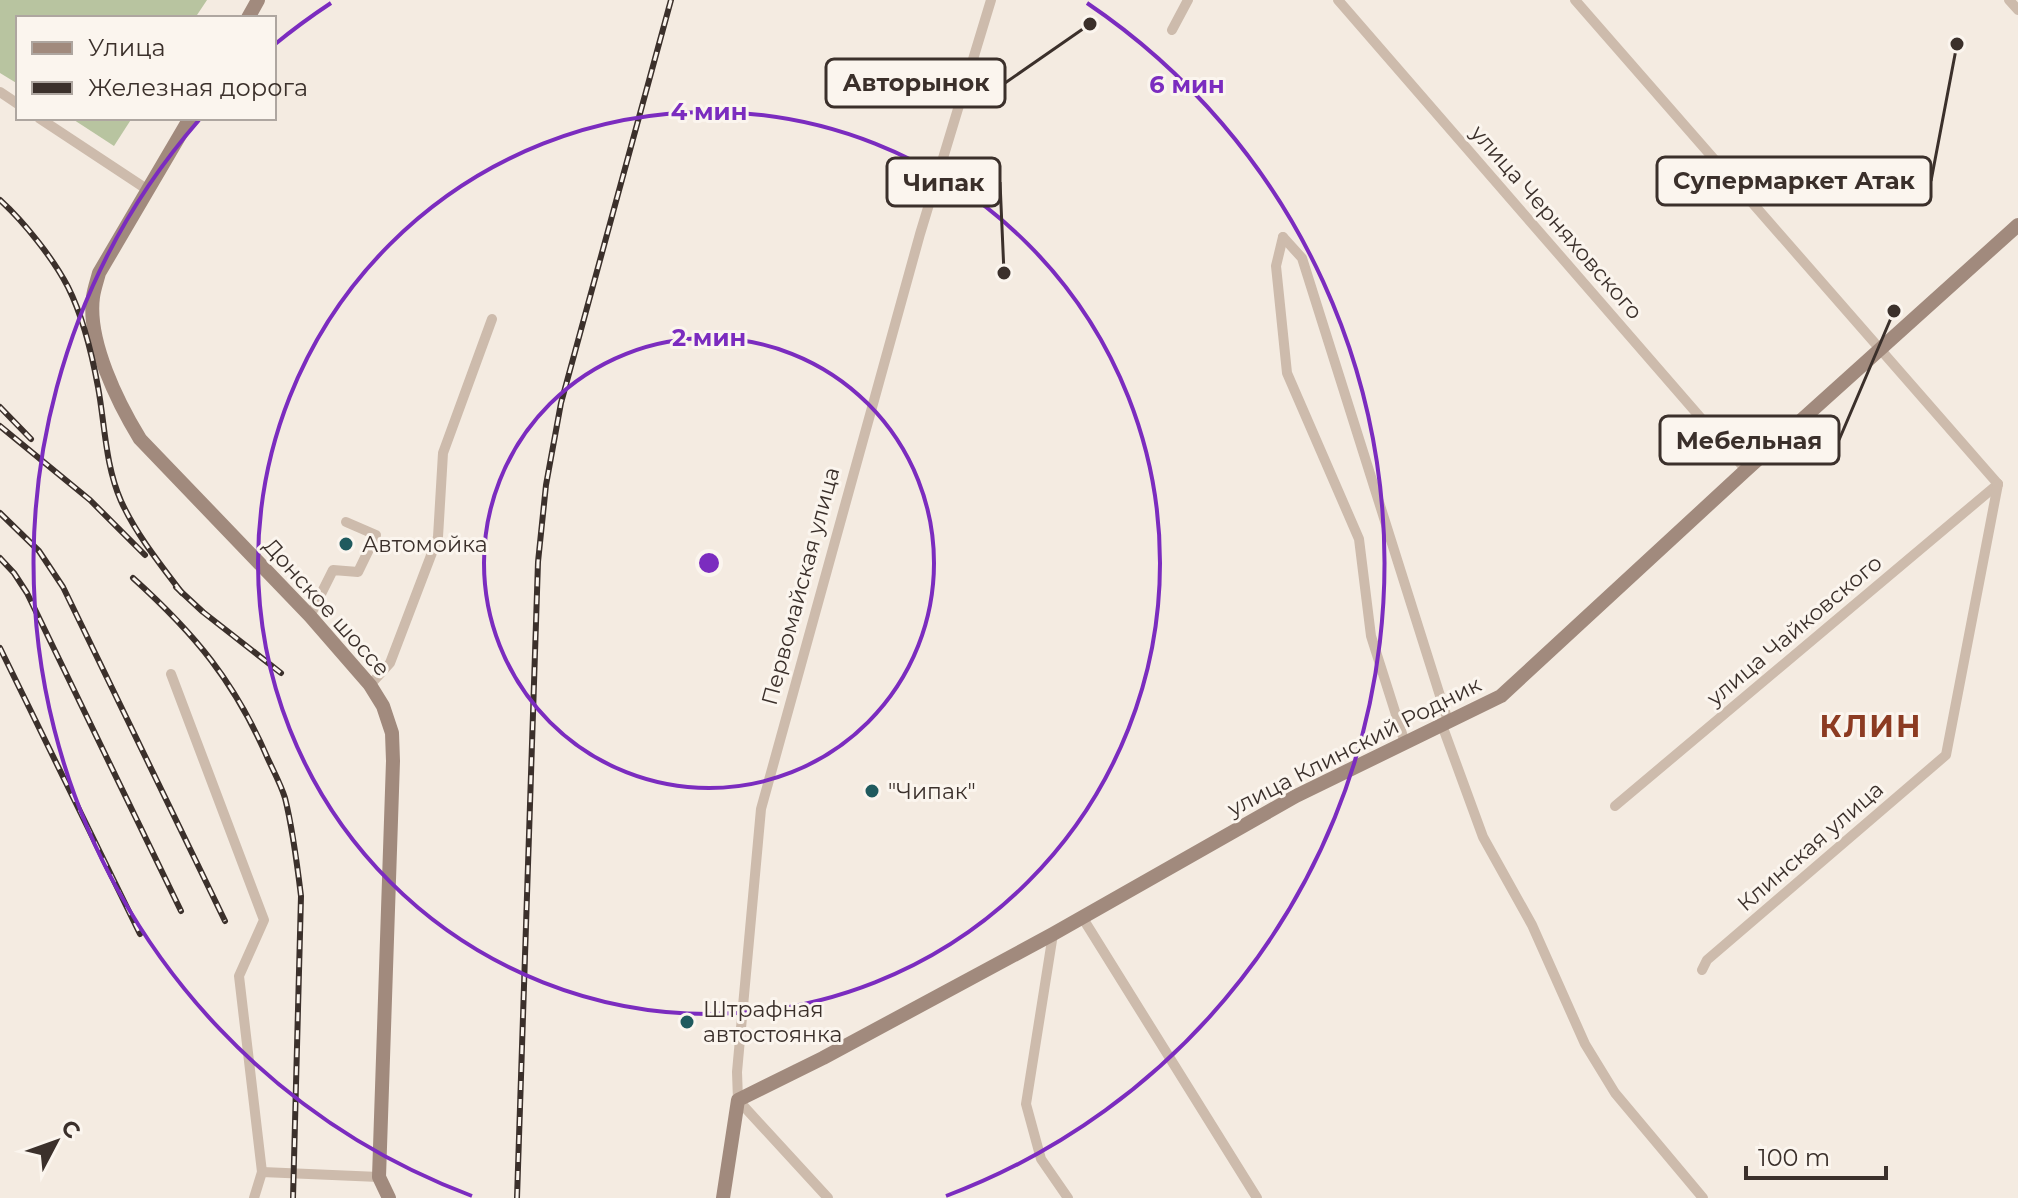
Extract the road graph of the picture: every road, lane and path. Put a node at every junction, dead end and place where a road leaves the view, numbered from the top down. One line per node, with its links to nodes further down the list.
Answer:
1 (991, 0): 26 (street, Первомайская улица)
2 (1188, 0): 7 (street)
3 (1338, 0): 14 (street, улица Черняховского)
4 (1575, 0): 13 (street)
5 (2009, 0): 6 (street)
6 (2018, 10)
7 (1172, 30)
8 (42, 120): 10 (street)
9 (189, 120): 10 (main road, Донское шоссе)
10 (148, 190): 17 (main road, Донское шоссе)
11 (2018, 225): 13 (main road, улица Клинский Родник)
12 (492, 319): 19 (street)
13 (1881, 347): 14 (main road, улица Клинский Родник); 15 (street)
14 (1746, 470): 20 (main road, улица Клинский Родник)
15 (1998, 484): 22 (street, улица Чайковского); 25 (street, Клинская улица)
16 (346, 522): 17 (street)
17 (310, 616): 19 (main road, Донское шоссе)
18 (171, 674): 27 (street)
19 (370, 685): 28 (main road, Донское шоссе)
20 (1445, 723): 21 (main road, улица Клинский Родник); 21 (street); 35 (street)
21 (1405, 743): 23 (main road, улица Клинский Родник)
22 (1615, 806)
23 (1082, 917): 24 (main road, улица Клинский Родник); 34 (street)
24 (1053, 934): 26 (main road, улица Клинский Родник); 33 (street)
25 (1702, 970)
26 (738, 1100): 31 (main road, Первомайская улица); 32 (street)
27 (262, 1172): 28 (street); 29 (street)
28 (379, 1177): 30 (main road, Донское шоссе)
29 (254, 1198)
30 (389, 1198)
31 (723, 1198)
32 (828, 1198)
33 (1068, 1198)
34 (1257, 1198)
35 (1703, 1198)

